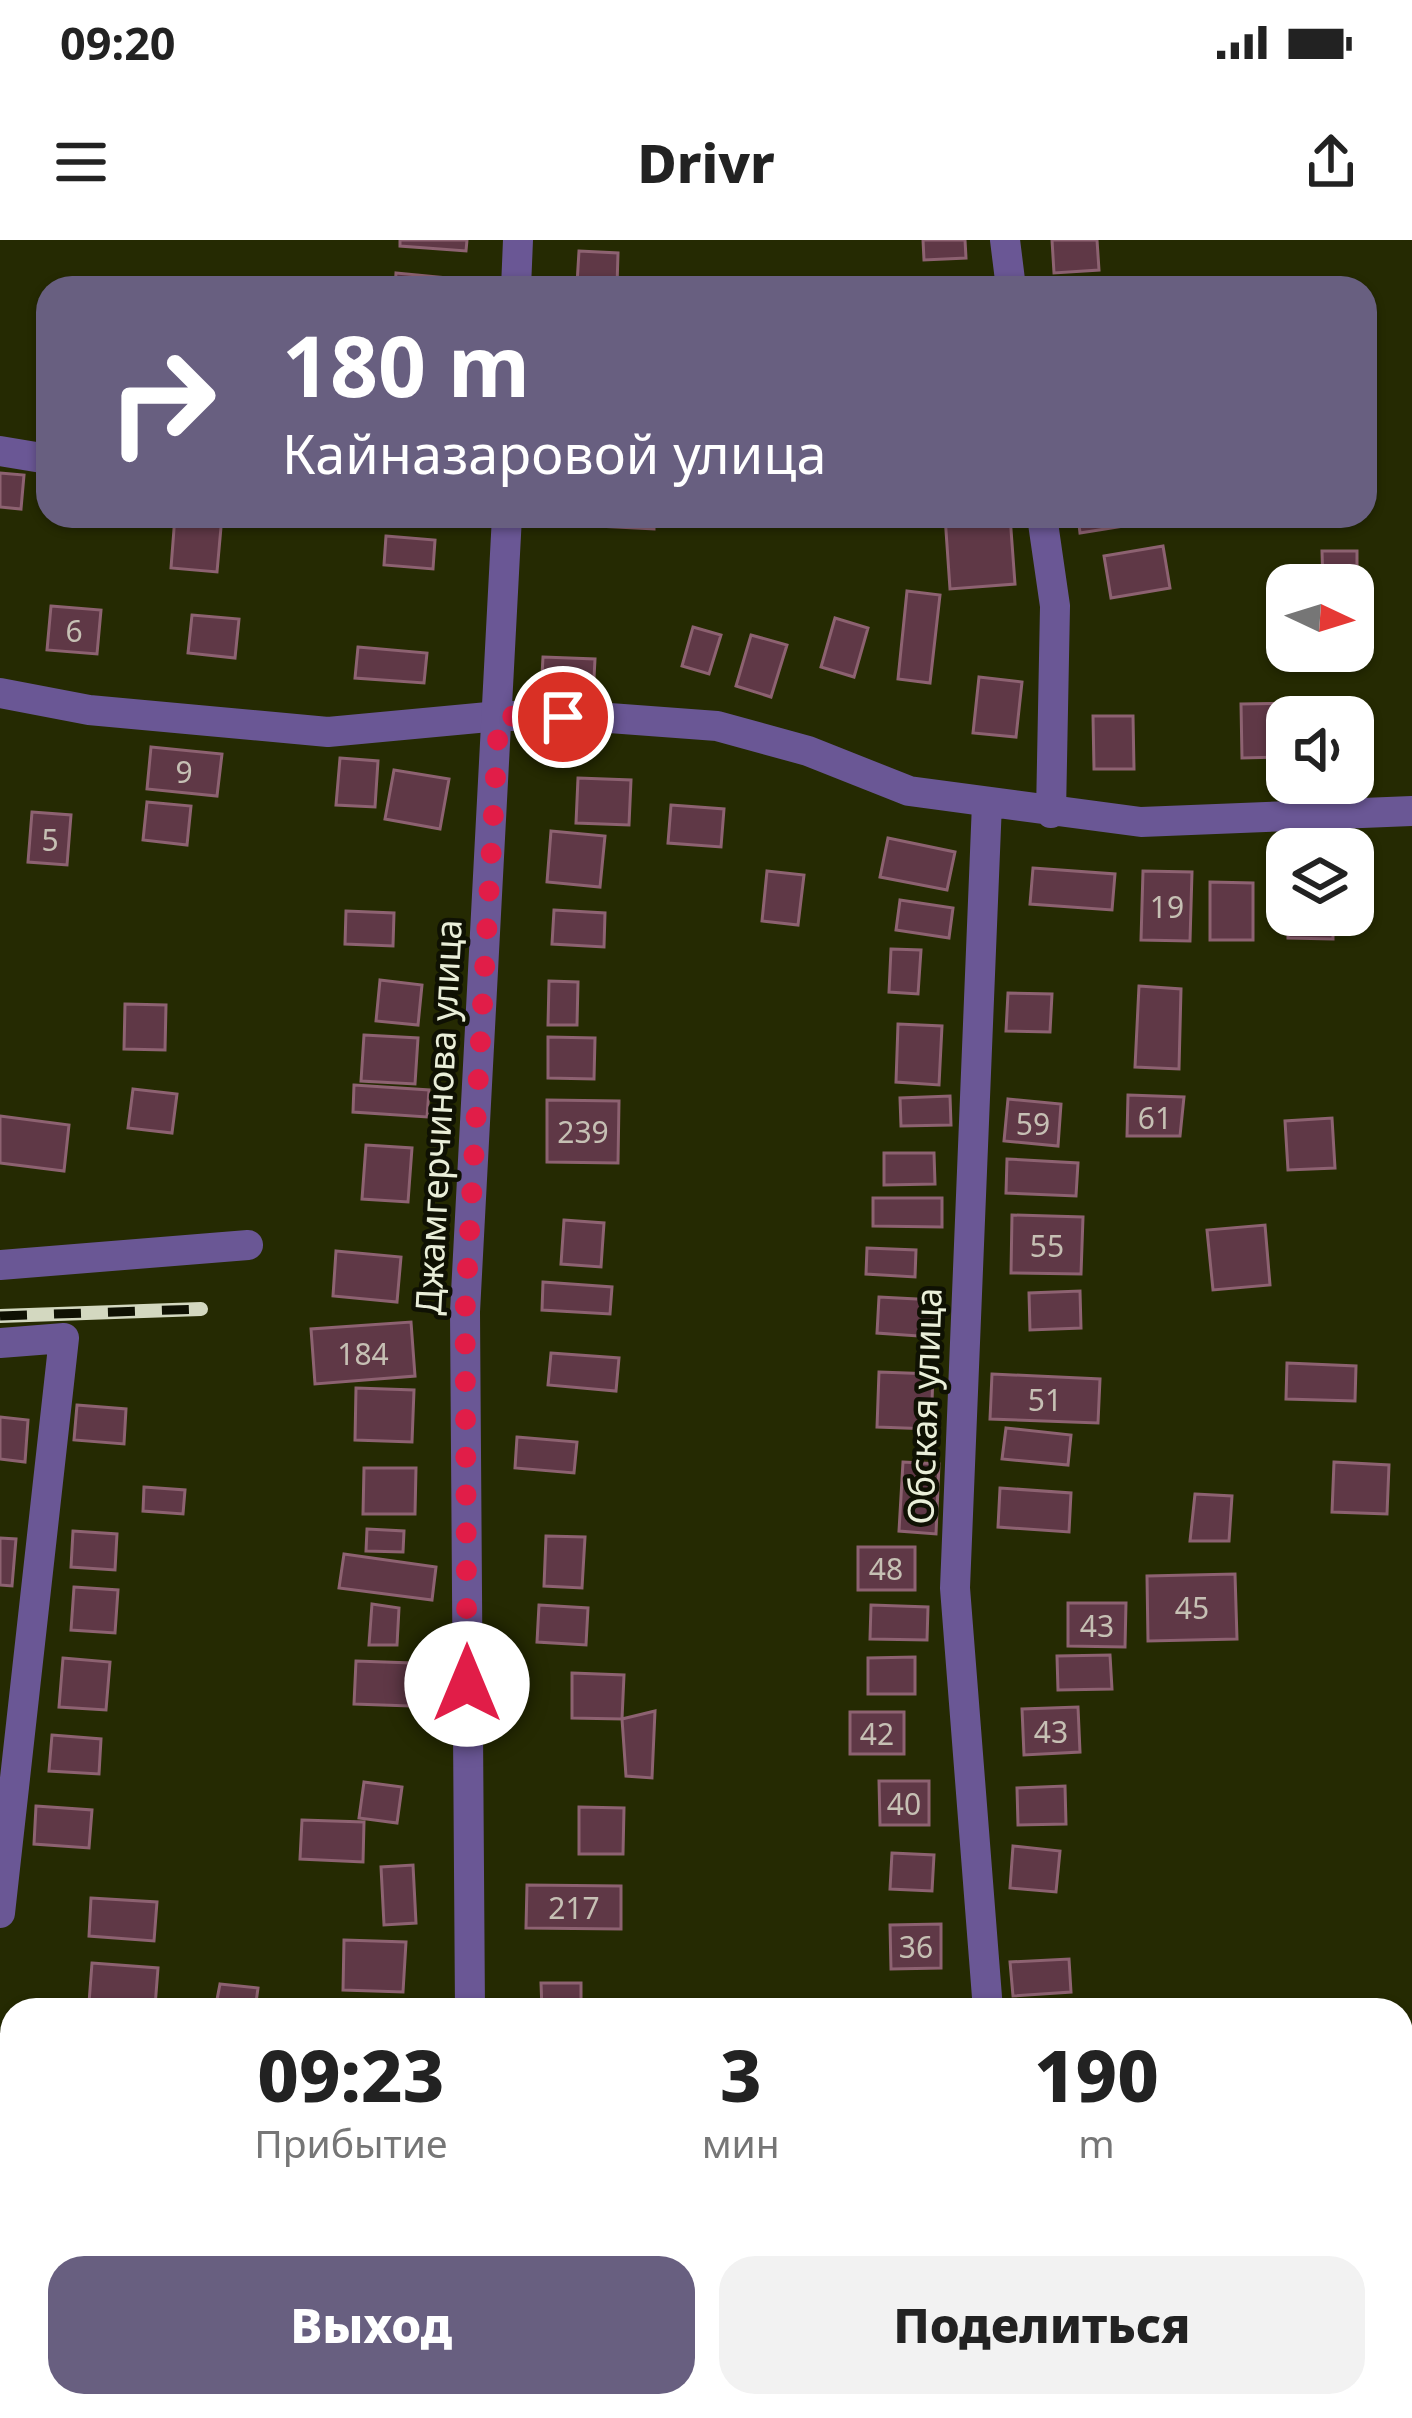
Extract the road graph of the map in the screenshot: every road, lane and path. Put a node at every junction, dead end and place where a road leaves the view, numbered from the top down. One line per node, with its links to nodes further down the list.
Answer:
1 (518, 240): 3 (street)
2 (1005, 240): 4 (street)
3 (516, 276)
4 (1010, 276)
5 (0, 451): 6 (street)
6 (36, 457)
7 (507, 528): 10 (street, Джамгерчинова улица)
8 (1044, 528): 13 (street)
9 (0, 693): 10 (street)
10 (499, 716): 11 (street); 18 (street, Джамгерчинова улица)
11 (987, 803): 13 (street); 19 (street, Обская улица)
12 (1412, 811): 13 (street)
13 (1051, 813)
14 (248, 1246): 15 (street)
15 (0, 1265)
16 (0, 1343): 17 (street)
17 (0, 1913)
18 (470, 1998)
19 (987, 1998)

